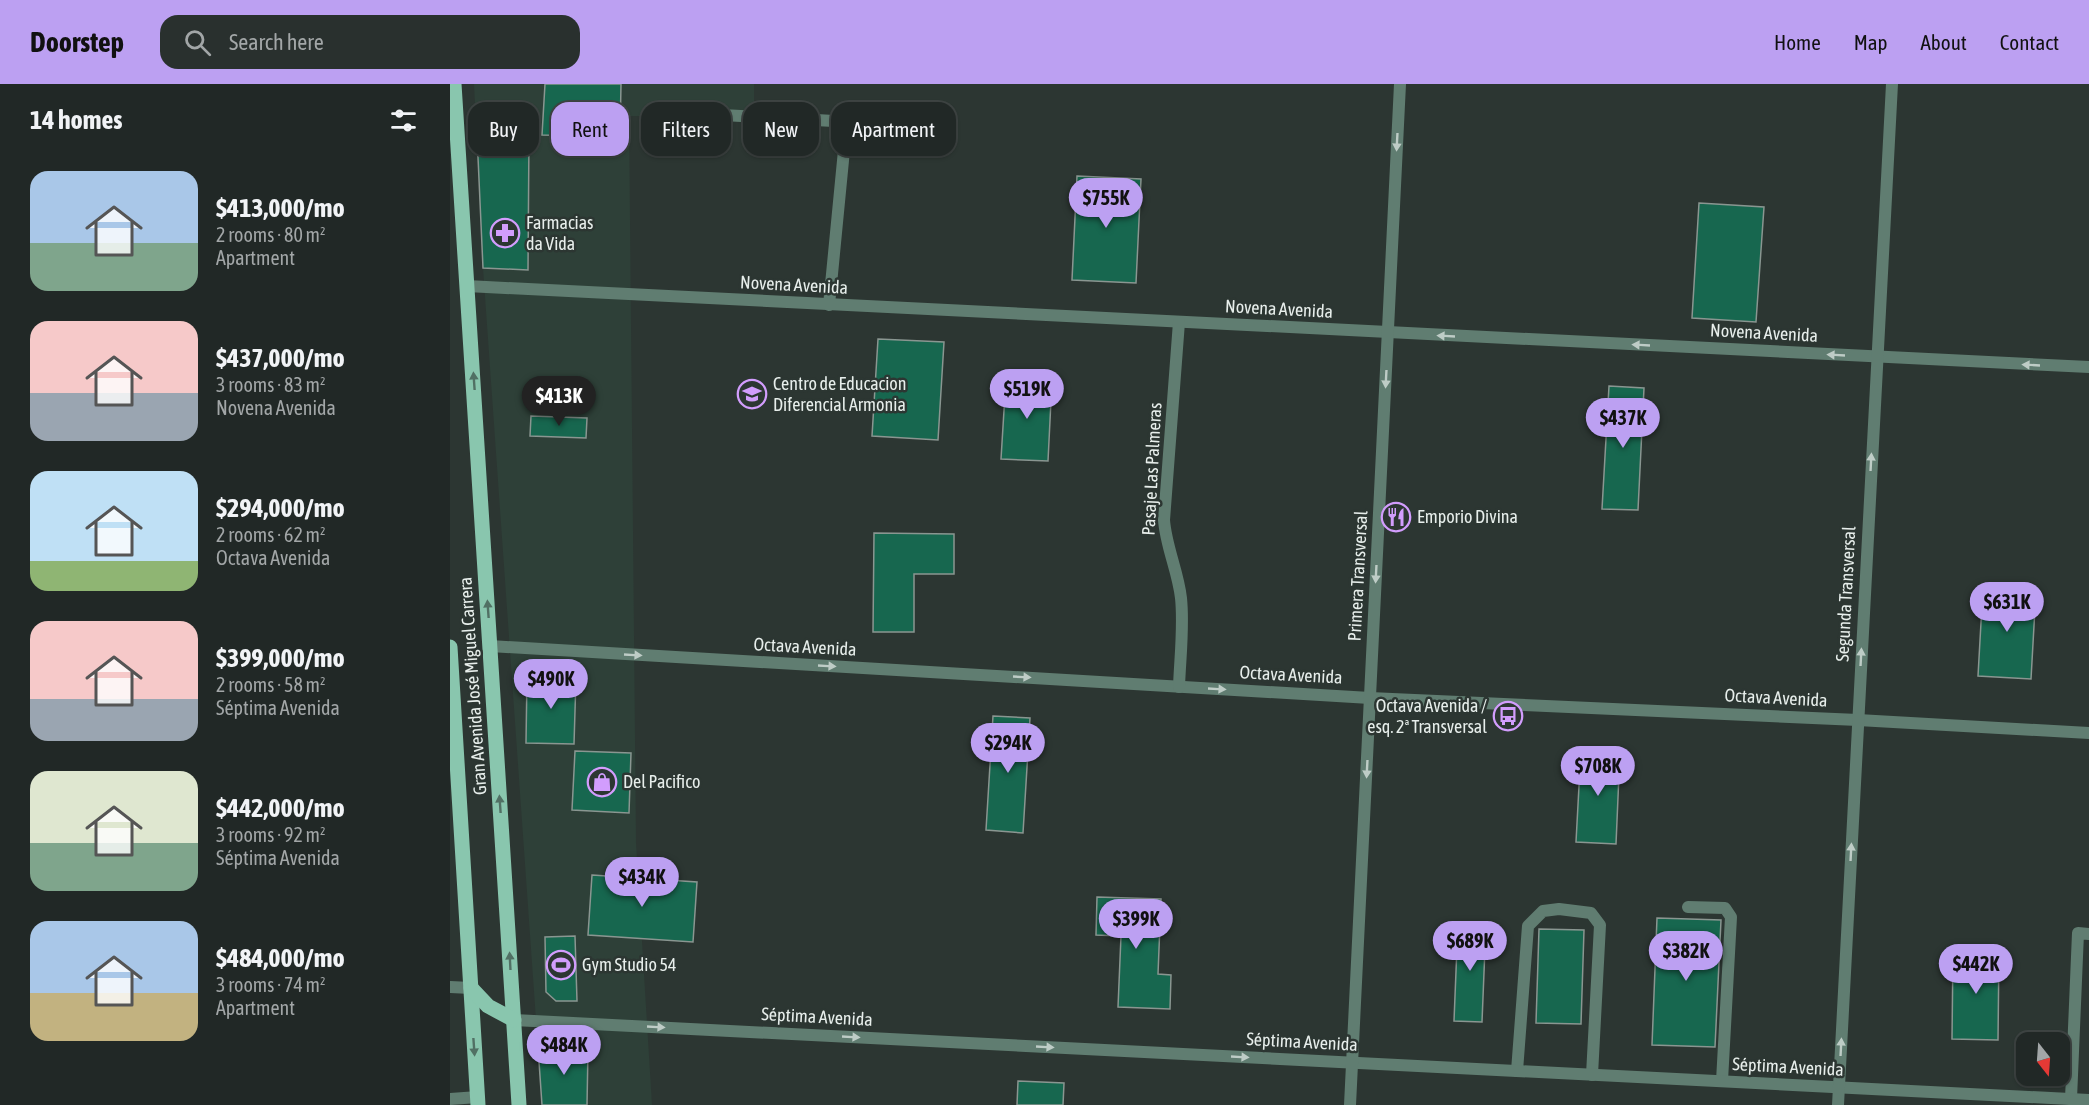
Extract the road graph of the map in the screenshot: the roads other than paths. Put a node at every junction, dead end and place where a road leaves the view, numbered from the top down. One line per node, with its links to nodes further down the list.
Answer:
1 (454, 84): 5 (main road, Gran Avenida José Miguel Carrera)
2 (1400, 84): 9 (street, Primera Transversal, one-way to 9)
3 (1892, 84): 10 (street, Segunda Transversal)
4 (731, 115): 7 (street)
5 (455, 186): 6 (main road, Gran Avenida José Miguel Carrera)
6 (467, 286): 7 (street, Novena Avenida); 12 (main road, Gran Avenida José Miguel Carrera, one-way to 6)
7 (829, 305): 8 (street, Novena Avenida)
8 (1179, 322): 9 (street, Novena Avenida); 14 (street, Pasaje Las Palmeras)
9 (1388, 333): 10 (street, Novena Avenida, one-way to 9); 15 (street, Primera Transversal, one-way to 15)
10 (1877, 357): 11 (street, Novena Avenida, one-way to 10); 16 (street, Segunda Transversal, one-way to 10)
11 (2089, 368)
12 (490, 646): 14 (street, Octava Avenida, one-way to 14); 23 (main road, Gran Avenida José Miguel Carrera, one-way to 12)
13 (450, 647): 18 (main road, Gran Avenida José Miguel Carrera)
14 (1179, 687): 15 (street, Octava Avenida, one-way to 15)
15 (1370, 698): 16 (street, Octava Avenida); 24 (street, Primera Transversal, one-way to 24)
16 (1858, 720): 17 (street, Octava Avenida); 28 (street, Segunda Transversal, one-way to 16)
17 (2089, 733)
18 (457, 864): 22 (main road, Gran Avenida José Miguel Carrera)
19 (1688, 907): 27 (street)
20 (2089, 934): 30 (street)
21 (450, 987): 22 (street)
22 (471, 988): 23 (main road); 32 (main road, Gran Avenida José Miguel Carrera, one-way to 32)
23 (513, 1020): 24 (street, Séptima Avenida, one-way to 24); 33 (main road, Gran Avenida José Miguel Carrera)
24 (1352, 1062): 25 (street, Séptima Avenida); 34 (street, Primera Transversal)
25 (1517, 1071): 26 (street, Séptima Avenida); 26 (street)
26 (1592, 1075): 27 (street, Séptima Avenida)
27 (1722, 1081): 28 (street, Séptima Avenida)
28 (1839, 1087): 30 (street, Séptima Avenida); 35 (street, Segunda Transversal)
29 (450, 1099): 32 (street)
30 (2071, 1099): 31 (street, Séptima Avenida)
31 (2089, 1100)
32 (478, 1101)
33 (519, 1105)
34 (1350, 1105)
35 (1838, 1105)

